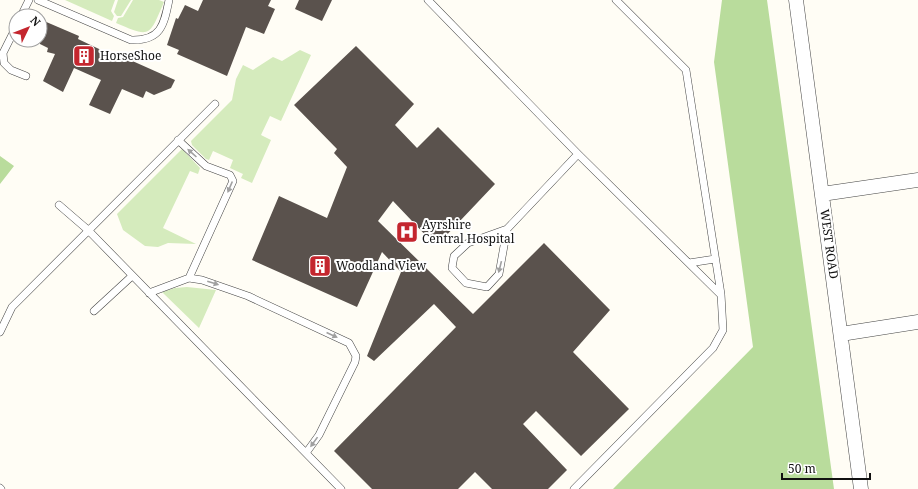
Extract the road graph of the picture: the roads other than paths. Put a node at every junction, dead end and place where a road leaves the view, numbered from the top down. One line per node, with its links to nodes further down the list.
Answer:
1 (38, 0): 2 (lane)
2 (169, 0)
3 (428, 0): 10 (lane)
4 (616, 0): 16 (lane)
5 (796, 0): 12 (street, WEST ROAD)
6 (8, 42): 7 (lane)
7 (26, 76)
8 (215, 104): 9 (lane)
9 (178, 140): 15 (lane); 19 (lane)
10 (578, 154): 14 (lane); 17 (lane)
11 (918, 180): 12 (street)
12 (822, 194): 25 (street, WEST ROAD)
13 (59, 205): 15 (lane)
14 (507, 229): 14 (lane, one-way to 14)
15 (88, 230): 18 (lane); 24 (lane)
16 (715, 259): 17 (lane); 21 (lane)
17 (689, 263): 21 (lane)
18 (132, 276): 20 (lane); 22 (lane)
19 (189, 278): 20 (lane); 26 (lane, one-way to 26)
20 (149, 293): 26 (lane)
21 (721, 294): 28 (lane)
22 (94, 311)
23 (918, 322): 25 (street)
24 (0, 332)
25 (841, 334): 29 (street, WEST ROAD)
26 (306, 453): 27 (lane)
27 (341, 489)
28 (574, 489)
29 (861, 489)

